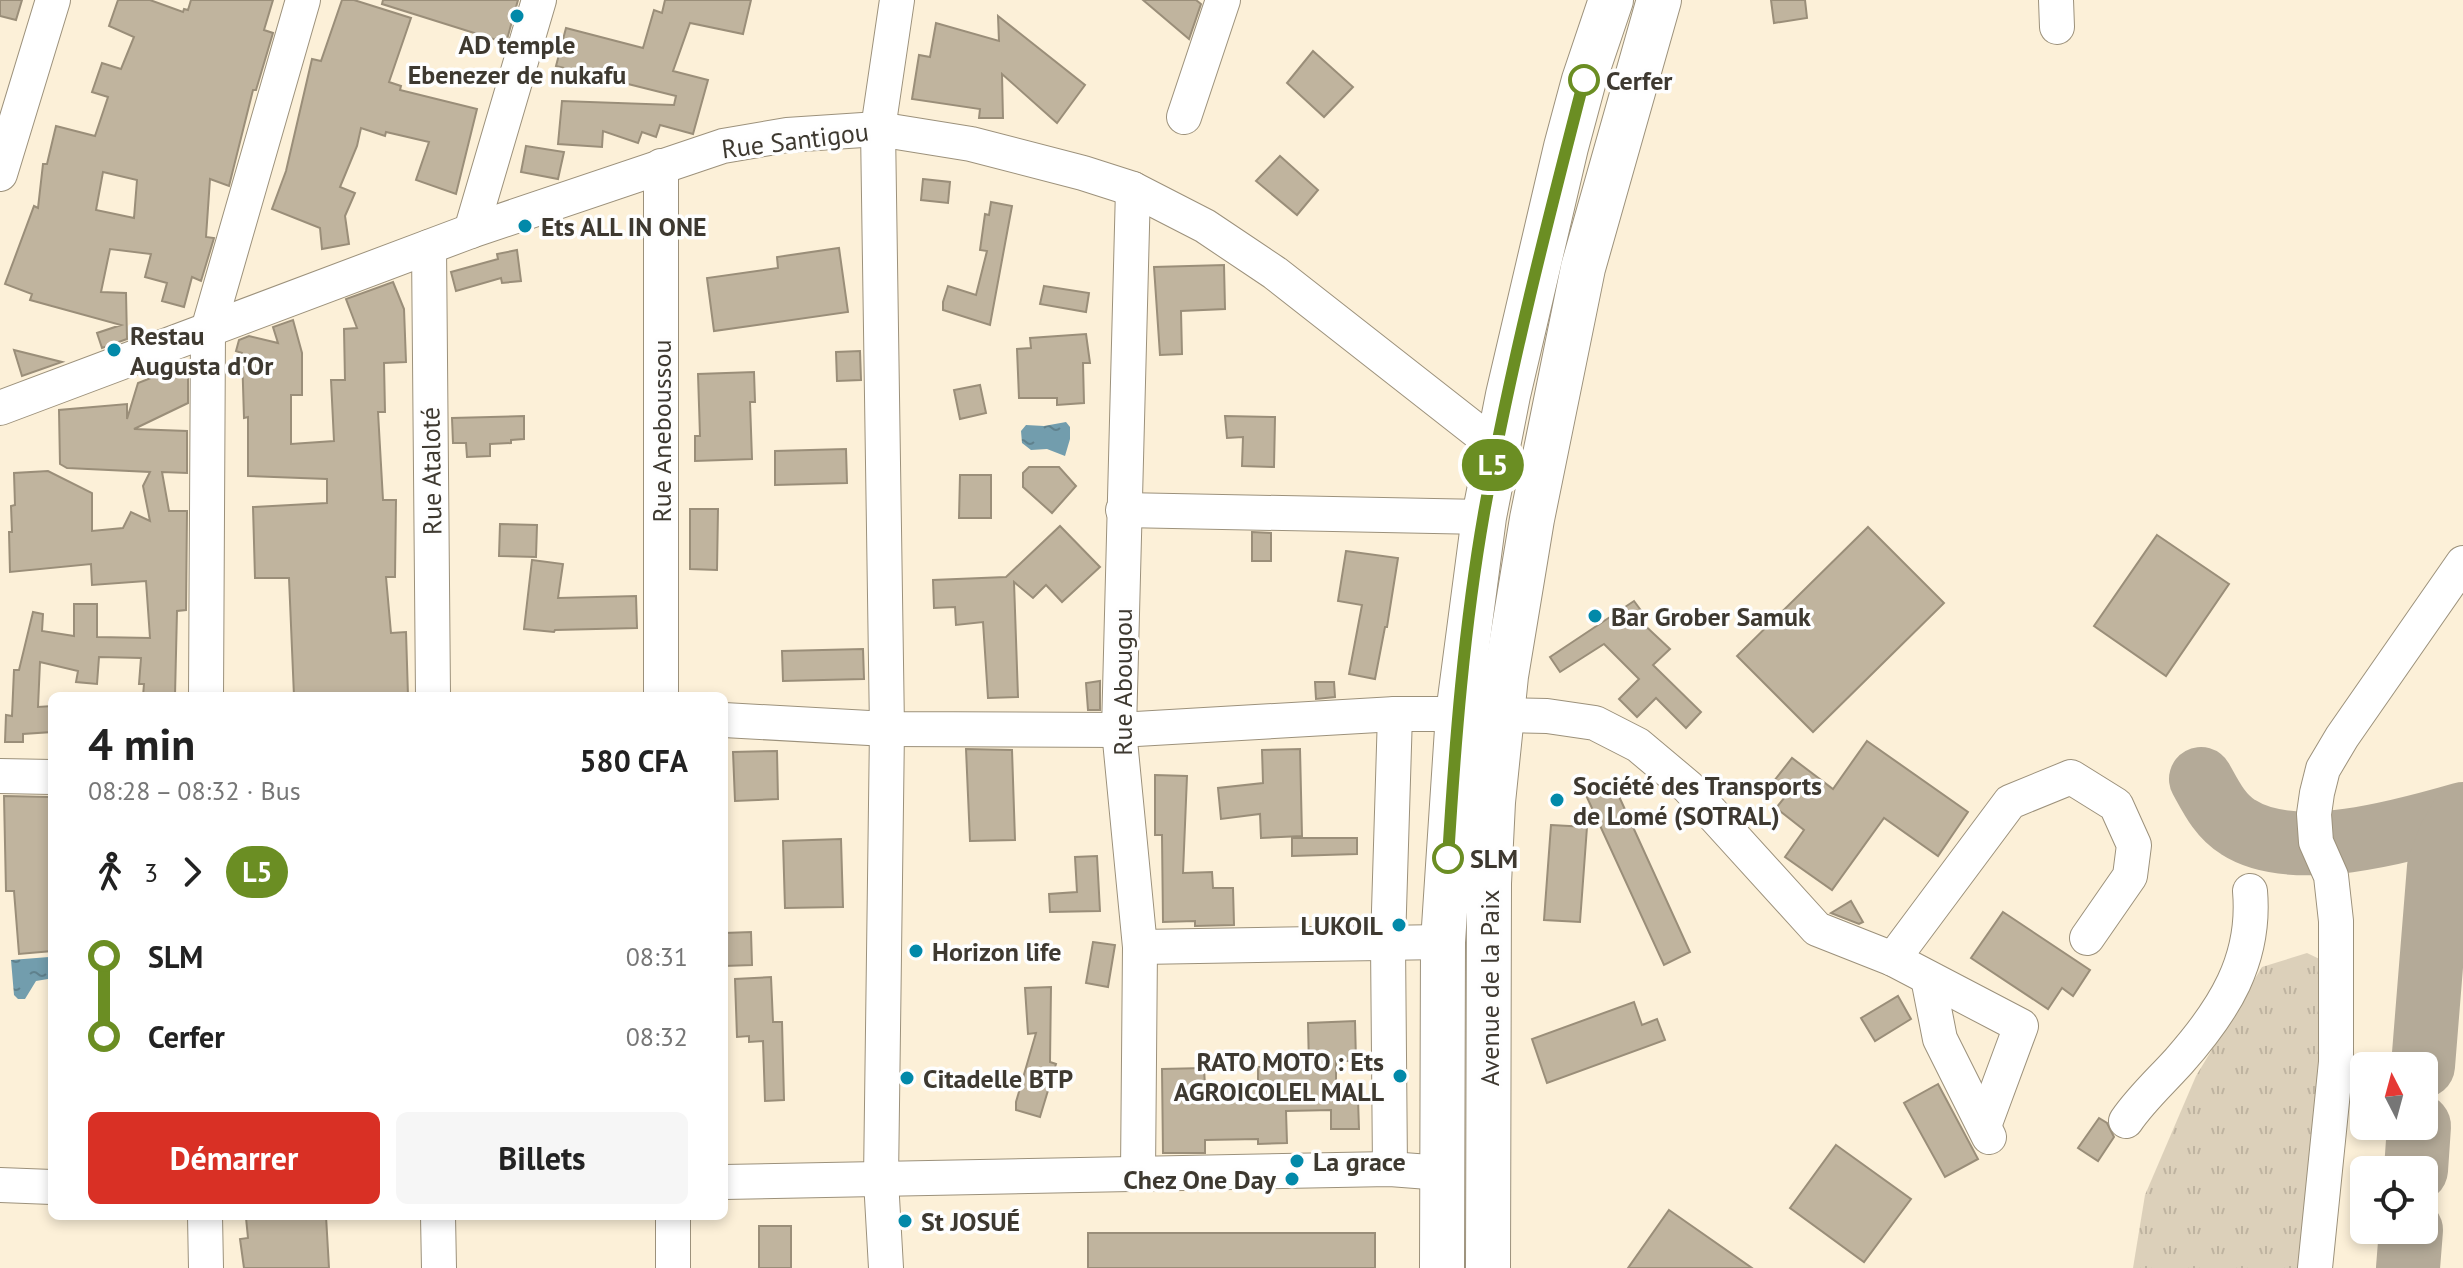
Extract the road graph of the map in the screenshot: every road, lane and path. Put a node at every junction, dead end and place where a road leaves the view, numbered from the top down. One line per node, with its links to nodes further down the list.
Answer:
1 (53, 0): 11 (street)
2 (303, 0): 15 (street)
3 (539, 0): 13 (street)
4 (897, 0): 9 (street)
5 (1223, 0): 8 (street)
6 (1611, 0): 17 (main road)
7 (1659, 0): 26 (main road, Avenue de la Paix)
8 (1184, 117)
9 (878, 129): 10 (street, Rue Santigou); 12 (street, Rue Santigou); 28 (street)
10 (661, 166): 13 (street, Rue Santigou); 23 (street, Rue Aneboussou)
11 (0, 174)
12 (1133, 189): 17 (street, Rue Santigou); 18 (street, Rue Abougou)
13 (471, 231): 14 (street, Rue Santigou)
14 (429, 247): 15 (street, Rue Santigou); 22 (street, Rue Ataloté)
15 (208, 330): 16 (street, Rue Santigou); 21 (street)
16 (0, 408)
17 (1497, 447): 19 (main road)
18 (1123, 510): 19 (street); 29 (street, Rue Abougou)
19 (1484, 517): 25 (main road)
20 (2463, 563): 56 (street)
21 (206, 692)
22 (433, 692)
23 (661, 692)
24 (1395, 714): 25 (street); 29 (street); 35 (street)
25 (1458, 714): 26 (street); 34 (main road)
26 (1502, 716): 37 (street); 55 (main road, Avenue de la Paix)
27 (728, 720): 28 (street)
28 (887, 729): 29 (street); 43 (street)
29 (1119, 730): 36 (street, Rue Abougou)
30 (0, 776): 31 (street)
31 (48, 777)
32 (2250, 891): 39 (street)
33 (2087, 938): 37 (street)
34 (1443, 942): 35 (street); 42 (main road)
35 (1388, 943): 36 (street); 40 (street)
36 (1140, 947): 41 (street, Rue Abougou)
37 (1893, 959): 38 (street)
38 (1928, 978): 38 (street)
39 (2126, 1121)
40 (1390, 1169): 41 (street); 42 (street)
41 (1138, 1173): 43 (street)
42 (1442, 1173): 54 (main road)
43 (881, 1180): 44 (street); 53 (street)
44 (728, 1182)
45 (0, 1185): 46 (street)
46 (48, 1187)
47 (205, 1220): 50 (street)
48 (438, 1220): 51 (street)
49 (673, 1220): 52 (street)
50 (206, 1268)
51 (439, 1268)
52 (673, 1268)
53 (886, 1268)
54 (1442, 1268)
55 (1488, 1268)
56 (2315, 1268)

